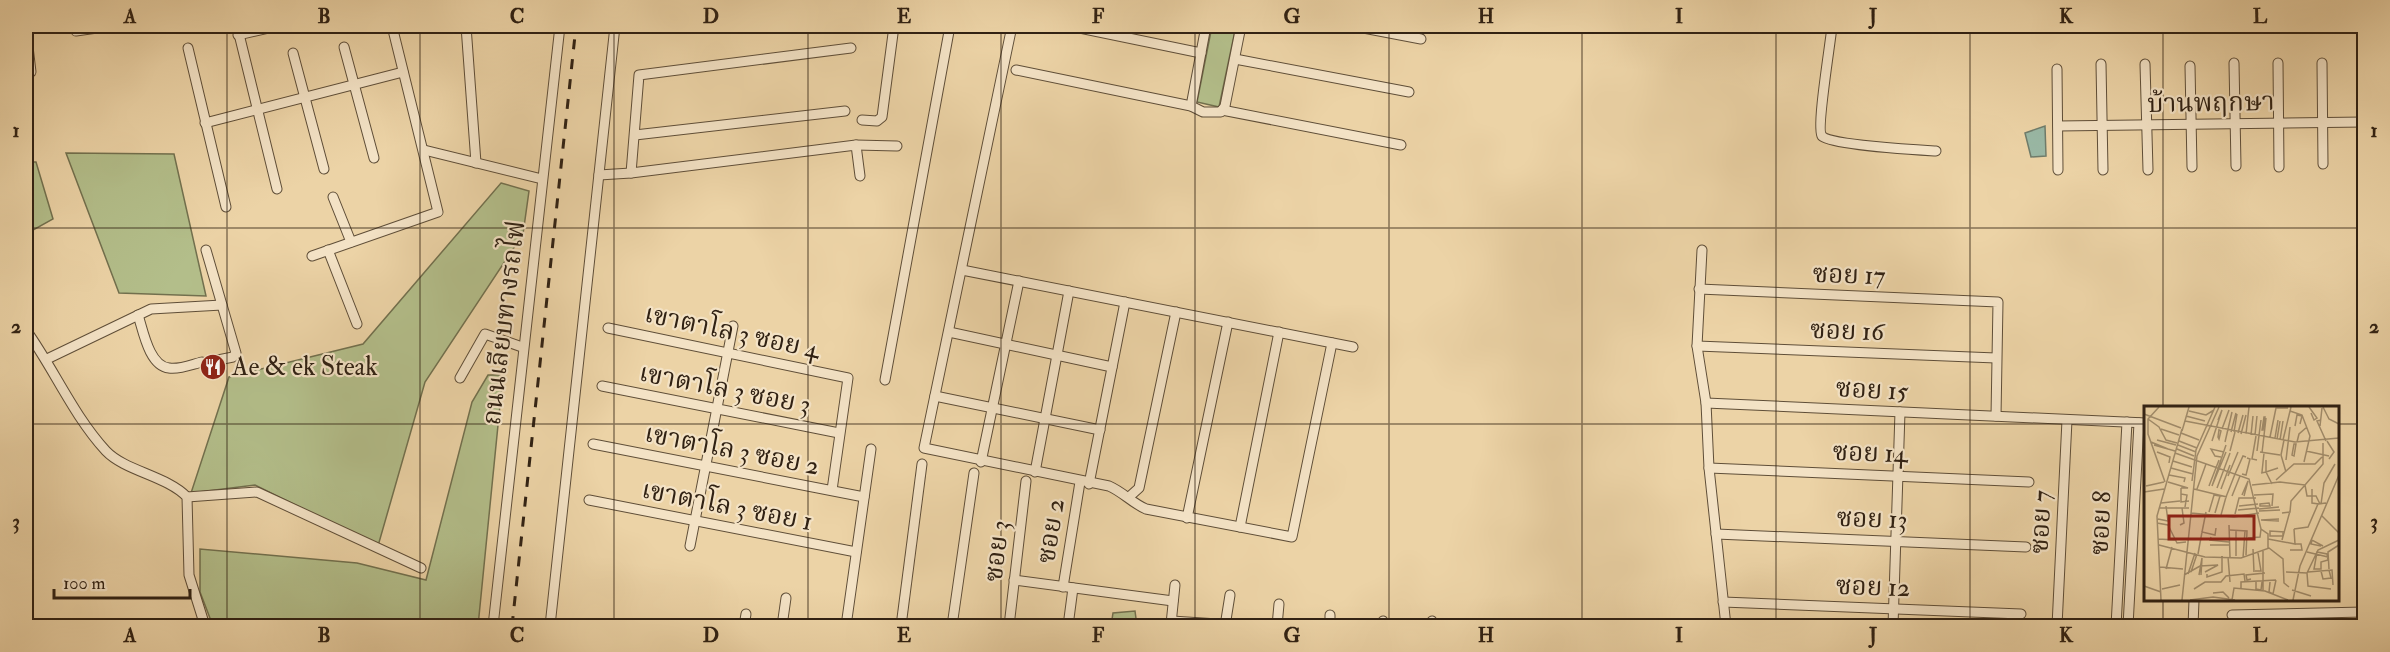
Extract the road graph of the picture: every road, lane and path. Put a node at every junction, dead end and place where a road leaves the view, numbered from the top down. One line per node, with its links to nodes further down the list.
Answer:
1 (75, 26): 2 (street)
2 (111, 26)
3 (278, 26): 17 (street)
4 (392, 26): 34 (street)
5 (466, 26): 59 (street)
6 (560, 26): 71 (street, ถนนเลียบทางรถไฟ)
7 (615, 26): 69 (street)
8 (894, 26): 42 (street)
9 (950, 26): 108 (street)
10 (1012, 26): 80 (street)
11 (1070, 26): 23 (street)
12 (1206, 26): 23 (street)
13 (1241, 26): 24 (street)
14 (1353, 26): 18 (street)
15 (1832, 26): 57 (street)
16 (26, 30): 33 (street)
17 (238, 30): 40 (street)
18 (1421, 39)
19 (344, 47): 35 (street)
20 (188, 48): 44 (street)
21 (851, 48): 52 (street)
22 (293, 53): 37 (street)
23 (1201, 53): 38 (street)
24 (1235, 59): 36 (street); 39 (street)
25 (2234, 63): 48 (street)
26 (2278, 63): 45 (street)
27 (2322, 63): 46 (street)
28 (2101, 64): 51 (street)
29 (2145, 64): 49 (street)
30 (2190, 66): 47 (street)
31 (1016, 69): 38 (street)
32 (2057, 69): 50 (street)
33 (28, 72)
34 (403, 72): 35 (street); 56 (street)
35 (354, 85): 37 (street); 58 (street)
36 (1409, 92)
37 (306, 99): 40 (street); 64 (street)
38 (1191, 106): 39 (street)
39 (1222, 110): 54 (street)
40 (258, 111): 44 (street); 72 (street)
41 (845, 111): 52 (street)
42 (862, 120)
43 (2364, 122): 46 (street, บ้านพฤกษา)
44 (205, 123): 74 (street)
45 (2278, 123): 46 (street, บ้านพฤกษา); 48 (street, บ้านพฤกษา); 63 (street)
46 (2324, 123): 60 (street)
47 (2191, 124): 48 (street, บ้านพฤกษา); 49 (street, บ้านพฤกษา); 62 (street)
48 (2235, 124): 61 (street)
49 (2147, 125): 51 (street, บ้านพฤกษา); 67 (street)
50 (2058, 126): 51 (street, บ้านพฤกษา); 65 (street)
51 (2102, 126): 66 (street)
52 (635, 135): 68 (street)
53 (856, 145): 55 (street); 68 (street); 70 (street)
54 (1401, 145)
55 (897, 146)
56 (424, 150): 59 (street); 75 (street)
57 (1936, 151)
58 (374, 158)
59 (476, 163): 71 (street)
60 (2323, 164)
61 (2236, 166)
62 (2192, 167)
63 (2279, 167)
64 (324, 169)
65 (2058, 170)
66 (2103, 170)
67 (2148, 170)
68 (631, 173): 69 (street)
69 (599, 175): 167 (street)
70 (860, 176)
71 (542, 179): 98 (street, ถนนเลียบทางรถไฟ)
72 (277, 189)
73 (333, 197): 75 (street)
74 (226, 207)
75 (351, 242): 77 (street)
76 (206, 250): 85 (street)
77 (328, 250): 79 (street); 89 (street)
78 (1702, 250): 82 (street)
79 (312, 256)
80 (962, 270): 81 (street); 93 (street)
81 (1019, 281): 83 (street); 96 (street)
82 (1699, 289): 97 (street); 102 (street, ซอย 17)
83 (1069, 291): 84 (street); 101 (street)
84 (1125, 302): 86 (street); 106 (street, ซอย 2)
85 (222, 305): 87 (street); 104 (street)
86 (1176, 312): 88 (street); 137 (street)
87 (138, 315): 103 (street); 105 (street)
88 (1228, 322): 94 (street); 139 (street)
89 (357, 324)
90 (733, 326): 100 (street)
91 (608, 328): 100 (street, เขาตาโล 3 ซอย 4)
92 (26, 330): 103 (street)
93 (949, 332): 96 (street); 110 (street)
94 (1279, 332): 95 (street); 141 (street)
95 (1332, 342): 99 (street); 141 (street)
96 (1006, 344): 101 (street); 112 (street)
97 (1697, 346): 102 (street, ซอย 16); 111 (street)
98 (522, 347): 107 (street); 166 (street, ถนนเลียบทางรถไฟ)
99 (1353, 347)
100 (727, 352): 113 (street); 121 (street, เขาตาโล 3 ซอย 4)
101 (1057, 355): 106 (street); 116 (street)
102 (1996, 358): 115 (street)
103 (47, 359): 135 (street)
104 (218, 360)
105 (202, 362)
106 (1112, 367): 120 (street, ซอย 2)
107 (460, 378)
108 (885, 380)
109 (602, 386): 113 (street, เขาตาโล 3 ซอย 3)
110 (935, 396): 112 (street); 124 (street)
111 (1706, 403): 114 (street, ซอย 15); 127 (street)
112 (993, 407): 116 (street); 124 (street)
113 (717, 409): 121 (street, เขาตาโล 3 ซอย 3); 126 (street)
114 (1900, 412): 115 (street, ซอย 15); 130 (street)
115 (1996, 416): 117 (street, ซอย 15)
116 (1045, 418): 120 (street); 128 (street)
117 (2067, 420): 118 (street, ซอย 15); 180 (street, ซอย 7)
118 (2127, 422): 119 (street, ซอย 15); 181 (street, ซอย 8)
119 (2142, 423): 182 (street, ซอย 8)
120 (1100, 429): 133 (street, ซอย 2)
121 (839, 433): 134 (street)
122 (593, 444): 126 (street, เขาตาโล 3 ซอย 2)
123 (871, 448): 136 (street)
124 (981, 462): 128 (street)
125 (922, 464): 171 (street)
126 (706, 466): 134 (street, เขาตาโล 3 ซอย 2); 140 (street)
127 (1709, 468): 130 (street, ซอย 14); 142 (street)
128 (1035, 472): 133 (street)
129 (974, 473): 172 (street)
130 (1898, 474): 132 (street, ซอย 14); 143 (street)
131 (1026, 481): 148 (street, ซอย 3)
132 (2029, 482)
133 (1084, 483): 137 (street); 150 (street, ซอย 2)
134 (832, 490): 136 (street, เขาตาโล 3 ซอย 2)
135 (187, 497): 147 (street); 165 (street)
136 (864, 497): 146 (street)
137 (1128, 497): 139 (street)
138 (589, 500): 140 (street, เขาตาโล 3 ซอย 1)
139 (1187, 518): 141 (street)
140 (695, 521): 144 (street); 146 (street, เขาตาโล 3 ซอย 1)
141 (1240, 527)
142 (1716, 534): 143 (street, ซอย 13); 155 (street)
143 (1896, 541): 145 (street, ซอย 13); 157 (street)
144 (690, 546)
145 (2026, 547)
146 (856, 552): 170 (street)
147 (421, 568)
148 (1014, 580): 150 (street); 173 (street, ซอย 3)
149 (1175, 585): 154 (street)
150 (1068, 587): 154 (street); 174 (street, ซอย 2)
151 (1230, 595): 164 (street)
152 (786, 598): 169 (street)
153 (2194, 601): 183 (street)
154 (1173, 602): 163 (street)
155 (1723, 602): 157 (street, ซอย 12); 178 (street)
156 (1279, 604): 176 (street)
157 (1894, 609): 160 (street, ซอย 12); 179 (street)
158 (2364, 612): 162 (street)
159 (746, 614): 168 (street)
160 (2021, 614)
161 (1330, 615): 177 (street)
162 (2232, 615)
163 (1172, 624): 164 (street)
164 (1225, 626): 175 (street)
165 (205, 627)
166 (493, 627)
167 (550, 627)
168 (744, 627)
169 (782, 627)
170 (846, 627)
171 (900, 627)
172 (952, 627)
173 (1009, 627)
174 (1068, 627)
175 (1248, 627)
176 (1277, 627)
177 (1330, 627)
178 (1726, 627)
179 (1893, 627)
180 (2057, 627)
181 (2116, 627)
182 (2128, 627)
183 (2193, 627)

